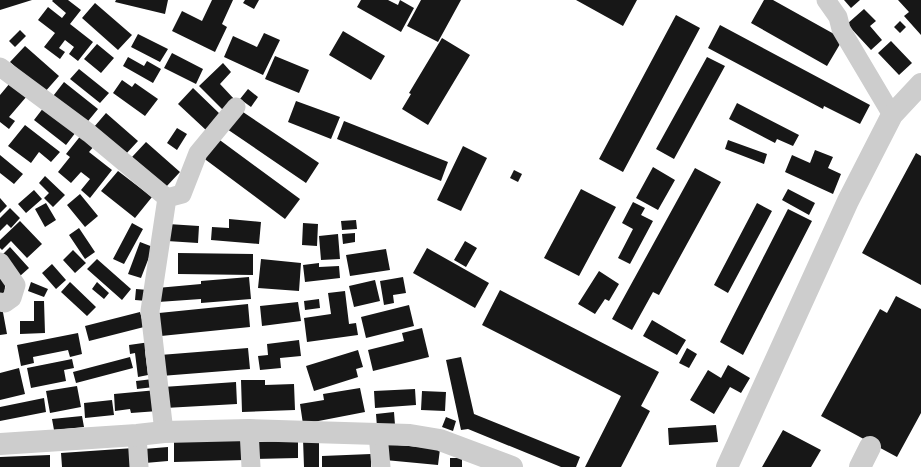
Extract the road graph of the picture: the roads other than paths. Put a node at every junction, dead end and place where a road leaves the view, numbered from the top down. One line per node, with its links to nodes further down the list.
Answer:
1 (826, 0): 5 (street)
2 (0, 68): 6 (street)
3 (921, 84): 5 (street)
4 (236, 107): 6 (street)
5 (892, 115): 19 (street)
6 (167, 198): 10 (street)
7 (0, 262): 8 (street)
8 (0, 302)
9 (249, 430): 10 (street); 11 (street); 16 (street)
10 (164, 432): 12 (street)
11 (378, 434): 17 (street); 18 (street)
12 (137, 435): 13 (street); 15 (street)
13 (0, 444)
14 (870, 448): 20 (street)
15 (139, 467)
16 (250, 467)
17 (381, 467)
18 (512, 467)
19 (727, 467)
20 (860, 467)

